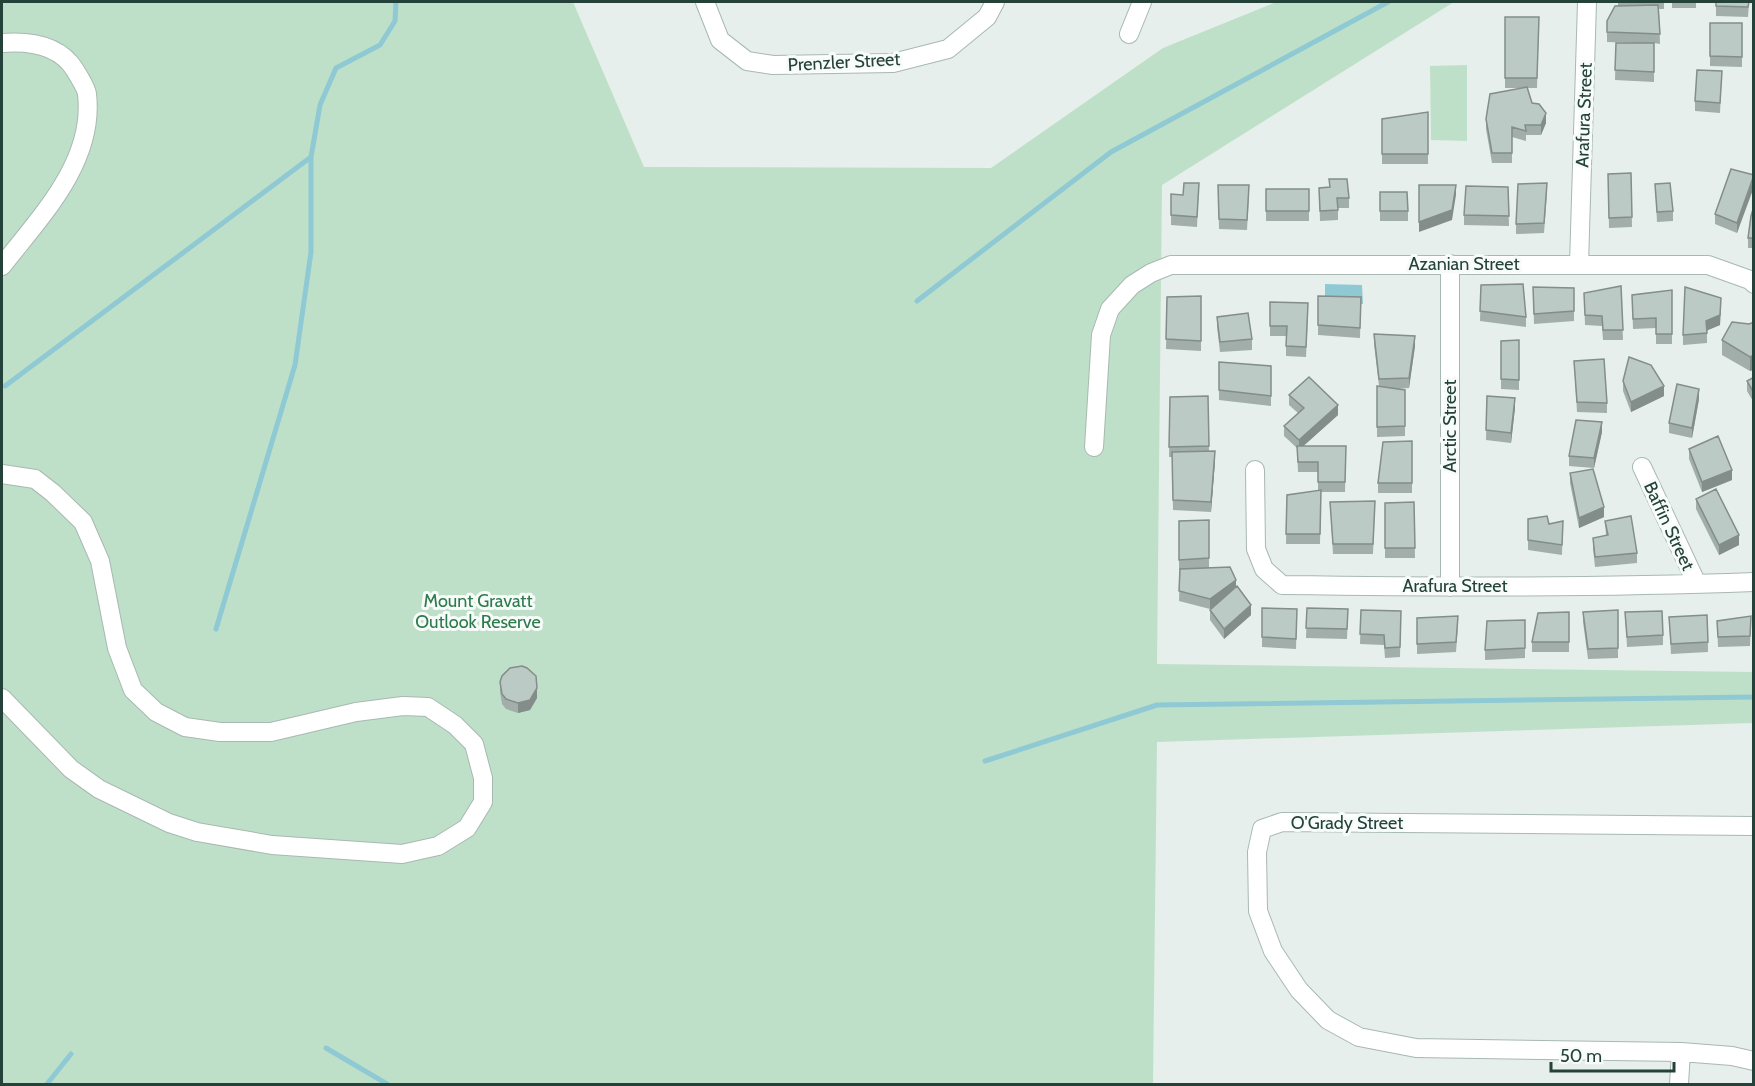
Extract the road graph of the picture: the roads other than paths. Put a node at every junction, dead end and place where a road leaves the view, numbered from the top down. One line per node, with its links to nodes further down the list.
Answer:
1 (705, 2): 2 (street, Prenzler Street)
2 (995, 2)
3 (1142, 2): 5 (street)
4 (1587, 2): 8 (street, Arafura Street)
5 (1129, 34)
6 (2, 43): 9 (street)
7 (1450, 264): 8 (street, Azanian Street); 11 (street, Azanian Street); 17 (street, Arctic Street)
8 (1579, 264): 10 (street, Azanian Street)
9 (2, 266)
10 (1754, 284)
11 (1094, 447)
12 (1642, 467): 16 (street, Baffin Street)
13 (1255, 470): 17 (street, Arafura Street)
14 (2, 474): 18 (street)
15 (1754, 582): 16 (street, Arafura Street)
16 (1697, 584): 17 (street, Arafura Street)
17 (1450, 587)
18 (2, 698)
19 (1754, 826): 20 (street, O'Grady Street)
20 (1681, 1052): 21 (street, O'Grady Street); 22 (street)
21 (1754, 1061)
22 (1679, 1084)

